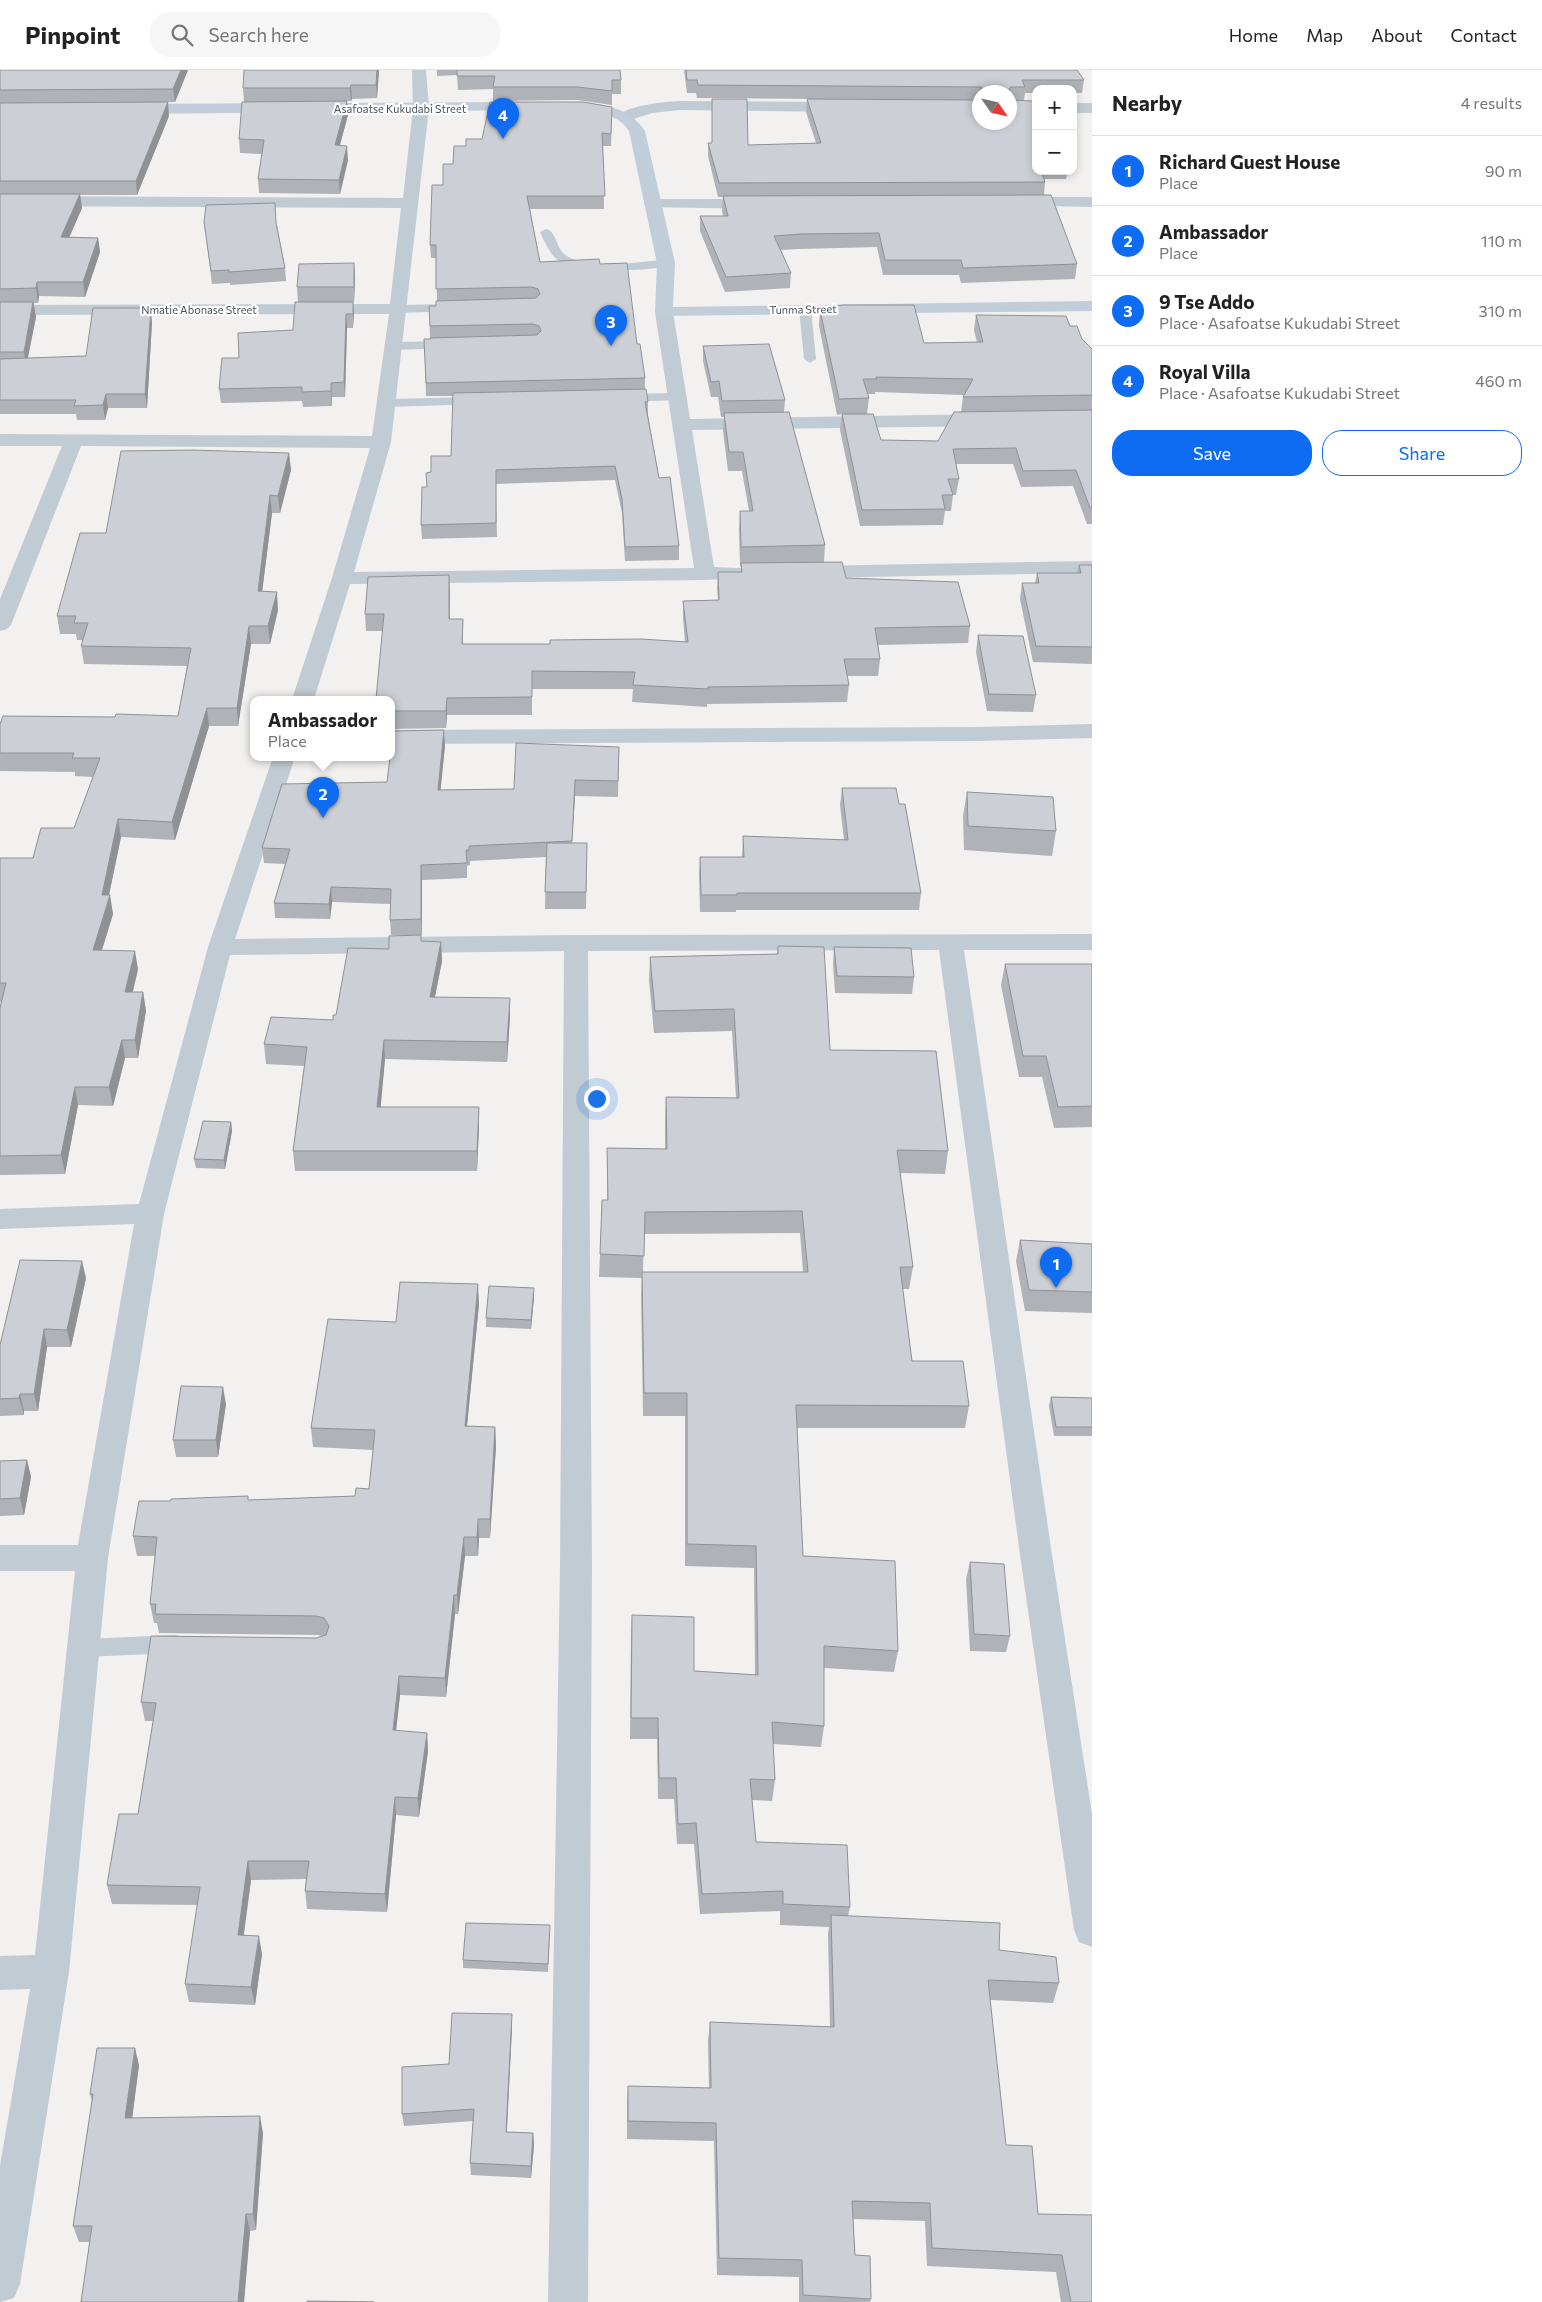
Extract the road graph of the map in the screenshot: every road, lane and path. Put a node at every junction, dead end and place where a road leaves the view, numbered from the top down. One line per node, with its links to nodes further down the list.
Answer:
1 (418, 70): 3 (street)
2 (856, 107): 7 (street)
3 (421, 108): 6 (street, Asafoatse Kukudabi Street); 7 (street, Asafoatse Kukudabi Street); 11 (street)
4 (1077, 108): 5 (street)
5 (1092, 108)
6 (118, 109)
7 (625, 117): 12 (street)
8 (0, 201): 11 (street)
9 (1004, 202): 10 (street)
10 (1092, 202)
11 (410, 203): 19 (street)
12 (652, 204): 13 (street); 15 (street)
13 (779, 204)
14 (546, 232): 15 (lane)
15 (666, 263): 21 (street)
16 (1092, 306): 18 (street, Tunma Street)
17 (465, 308): 19 (lane)
18 (806, 308): 21 (street, Tunma Street); 24 (lane)
19 (398, 309): 20 (street, Nmatie Abonase Street); 23 (street)
20 (0, 310)
21 (664, 312): 25 (street)
22 (460, 345): 23 (lane)
23 (394, 346): 28 (street)
24 (810, 359)
25 (677, 397): 26 (lane); 30 (street)
26 (609, 398)
27 (493, 401): 28 (lane)
28 (386, 403): 33 (street)
29 (1004, 419): 30 (street)
30 (681, 424): 35 (street)
31 (74, 439): 32 (street); 33 (street); 37 (street)
32 (0, 440)
33 (381, 442): 36 (street)
34 (1092, 567): 35 (street)
35 (705, 574): 36 (street)
36 (342, 578): 38 (street)
37 (0, 625)
38 (304, 696)
39 (1092, 731): 40 (street)
40 (395, 737)
41 (283, 761): 45 (street)
42 (950, 942): 43 (street); 44 (street); 52 (street)
43 (1092, 942)
44 (576, 943): 45 (street); 56 (street)
45 (220, 947): 46 (street)
46 (150, 1214): 47 (street); 49 (street)
47 (0, 1219)
48 (0, 1558): 49 (street)
49 (92, 1558): 51 (street)
50 (198, 1644): 51 (lane)
51 (84, 1648): 53 (street)
52 (1092, 1930)
53 (51, 1972): 54 (street); 55 (street)
54 (0, 1973)
55 (0, 2284)
56 (568, 2302)

